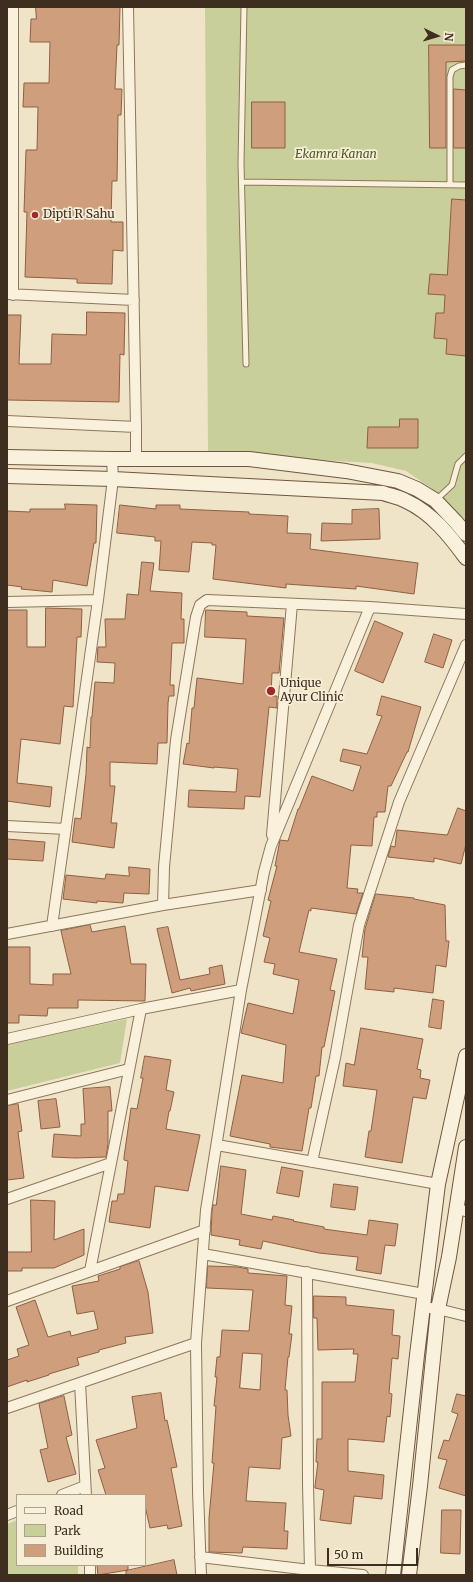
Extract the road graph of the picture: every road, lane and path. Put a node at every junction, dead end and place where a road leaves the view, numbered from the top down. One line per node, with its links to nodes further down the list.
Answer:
1 (14, 7): 5 (street)
2 (128, 7): 10 (street)
3 (244, 7): 6 (lane)
4 (466, 65): 7 (lane)
5 (10, 129): 9 (street)
6 (242, 182): 7 (lane); 11 (lane)
7 (450, 184): 8 (lane)
8 (466, 185)
9 (10, 294): 10 (street)
10 (134, 300): 13 (street)
11 (246, 364)
12 (7, 421): 13 (street)
13 (136, 427): 17 (street)
14 (466, 456): 20 (lane)
15 (7, 457): 16 (street)
16 (112, 459): 17 (street); 19 (street)
17 (136, 459): 20 (street)
18 (7, 476): 19 (street)
19 (113, 479): 22 (street); 23 (street)
20 (435, 500): 21 (street)
21 (466, 534)
22 (466, 558)
23 (98, 600): 24 (street); 30 (street)
24 (7, 602)
25 (292, 604): 26 (street); 31 (street); 33 (street)
26 (370, 607): 27 (street); 31 (street)
27 (466, 614)
28 (466, 645): 44 (street)
29 (7, 826): 30 (street)
30 (66, 829): 34 (street)
31 (271, 846): 32 (street)
32 (261, 890): 33 (street); 36 (street)
33 (163, 905): 34 (street)
34 (52, 926): 35 (street)
35 (7, 934)
36 (241, 990): 37 (street); 42 (street)
37 (141, 1010): 38 (street); 40 (street)
38 (7, 1039)
39 (466, 1056): 46 (street)
40 (129, 1069): 41 (street); 45 (street)
41 (7, 1100)
42 (216, 1145): 44 (street); 49 (street)
43 (466, 1147): 48 (street)
44 (312, 1162): 46 (street)
45 (111, 1163): 47 (street); 51 (street)
46 (438, 1184): 54 (street)
47 (7, 1199)
48 (461, 1210): 55 (street)
49 (205, 1230): 50 (street); 51 (street)
50 (203, 1254): 52 (street); 57 (street)
51 (90, 1271): 53 (street)
52 (307, 1272): 54 (street); 63 (street)
53 (7, 1301)
54 (423, 1301): 55 (street); 66 (street)
55 (438, 1309): 56 (street); 67 (street)
56 (466, 1316)
57 (196, 1343): 58 (street); 62 (street)
58 (80, 1383): 59 (street); 60 (street)
59 (7, 1408)
60 (86, 1491): 61 (street)
61 (68, 1494)
62 (200, 1557): 63 (street); 64 (street)
63 (310, 1570): 65 (street)
64 (201, 1575)
65 (363, 1575)
66 (393, 1575)
67 (408, 1575)

